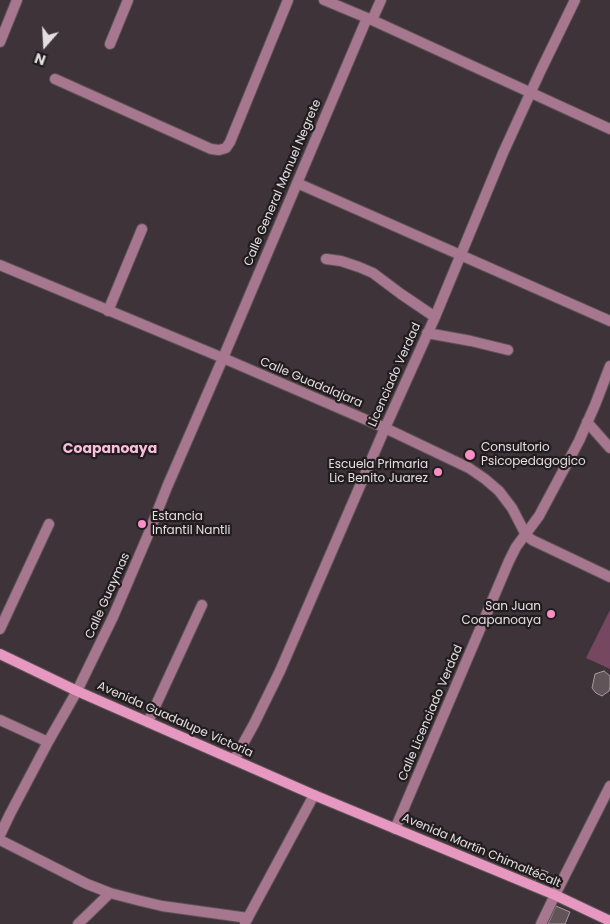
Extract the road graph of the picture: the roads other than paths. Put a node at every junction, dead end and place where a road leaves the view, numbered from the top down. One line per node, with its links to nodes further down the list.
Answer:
1 (17, 0): 8 (street)
2 (128, 0): 9 (street)
3 (288, 0): 10 (street)
4 (324, 0): 7 (street)
5 (381, 0): 7 (street, Calle General Manuel Negrete)
6 (575, 0): 11 (street, Licenciado Verdad)
7 (369, 19): 11 (street); 13 (street, Calle General Manuel Negrete)
8 (0, 42)
9 (110, 44)
10 (55, 79)
11 (530, 93): 12 (street); 15 (street, Licenciado Verdad)
12 (610, 129)
13 (297, 183): 15 (street); 23 (street, Calle General Manuel Negrete)
14 (142, 229): 18 (street)
15 (461, 256): 19 (street, Licenciado Verdad); 20 (street)
16 (326, 259): 19 (street)
17 (0, 265): 18 (street, Calle Guadalajara)
18 (108, 311): 23 (street, Calle Guadalajara)
19 (435, 317): 21 (street, Licenciado Verdad)
20 (610, 320)
21 (427, 333): 22 (street); 26 (street, Licenciado Verdad)
22 (508, 350)
23 (223, 358): 26 (street, Calle Guadalajara); 34 (street, Calle Guaymas)
24 (610, 366): 25 (street, Calle Licenciado Verdad)
25 (587, 422): 27 (street); 29 (street, Calle Licenciado Verdad)
26 (385, 428): 29 (street, Calle Guadalajara); 38 (street, Licenciado Verdad)
27 (610, 448)
28 (49, 524): 32 (street)
29 (526, 535): 30 (street); 42 (street, Calle Licenciado Verdad)
30 (610, 578)
31 (202, 605): 36 (street)
32 (0, 629)
33 (0, 654): 34 (main road, Avenida Guadalupe Victoria)
34 (77, 691): 36 (main road, Avenida Guadalupe Victoria); 37 (street, Calle Guaymas)
35 (0, 720): 37 (street)
36 (148, 722): 38 (main road, Avenida Guadalupe Victoria)
37 (48, 742): 43 (street, Calle Guaymas)
38 (234, 760): 40 (main road, Avenida Guadalupe Victoria)
39 (610, 786): 46 (street)
40 (314, 795): 41 (main road, Avenida Guadalupe Victoria); 47 (street)
41 (341, 806): 42 (main road, Avenida Martín Chimaltécalt)
42 (395, 829): 46 (main road, Avenida Martín Chimaltécalt)
43 (0, 835)
44 (0, 840): 45 (street)
45 (110, 893): 47 (street); 49 (street)
46 (554, 895): 48 (main road, Avenida Martín Chimaltécalt); 50 (street)
47 (246, 921)
48 (610, 921)
49 (78, 924)
50 (541, 924)

